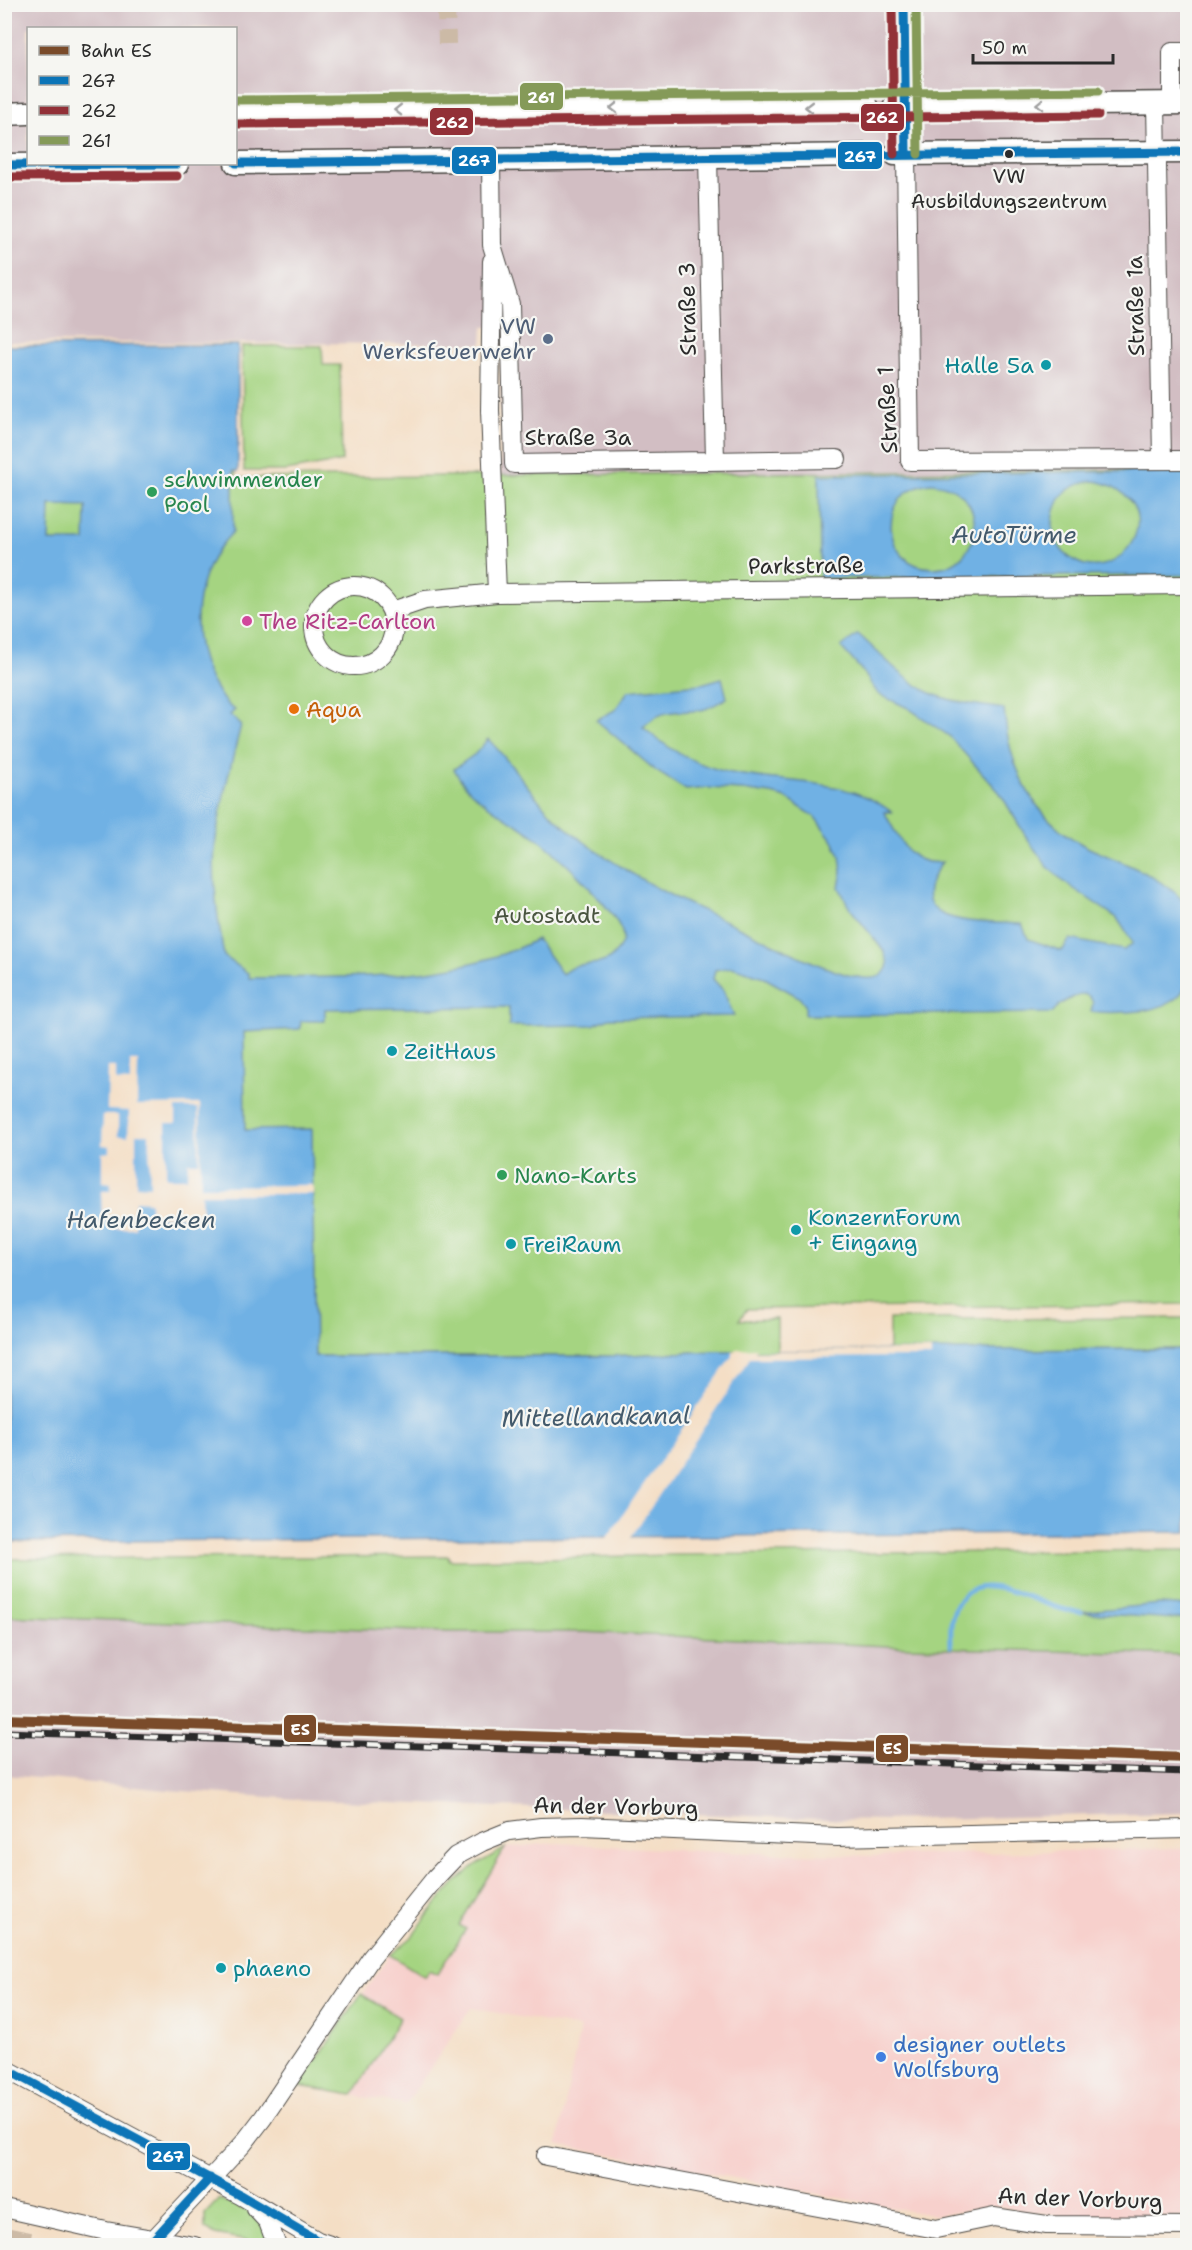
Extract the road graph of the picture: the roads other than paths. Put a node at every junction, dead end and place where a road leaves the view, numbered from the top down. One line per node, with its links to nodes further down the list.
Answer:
1 (905, 40): 5 (street)
2 (1188, 52): 3 (street, Straße 1a)
3 (1172, 103): 5 (street, one-way to 5); 9 (street, Straße 1a)
4 (867, 106): 6 (street, one-way to 6)
5 (900, 106): 11 (street)
6 (237, 112)
7 (27, 113): 8 (street)
8 (4, 114)
9 (1155, 152): 10 (street); 11 (street); 21 (street, Straße 1a)
10 (1188, 152)
11 (901, 154): 21 (street, Straße 1)
12 (868, 155): 13 (street)
13 (708, 157): 14 (street); 20 (street, Straße 3)
14 (491, 160): 15 (street); 18 (street, Straße 3a)
15 (237, 163)
16 (4, 165): 17 (street)
17 (27, 165)
18 (492, 245): 20 (street, Straße 3a); 24 (street)
19 (837, 459): 20 (street, Straße 3a)
20 (715, 460)
21 (1162, 460): 22 (street, Straße 1)
22 (1188, 460)
23 (1188, 585): 24 (street, Parkstraße)
24 (497, 592): 25 (street, Parkstraße)
25 (392, 611): 25 (street)
26 (1188, 1829): 29 (street, An der Vorburg)
27 (4, 2068): 29 (street)
28 (546, 2156): 31 (street, An der Vorburg)
29 (210, 2178): 32 (street, An der Vorburg); 34 (street); 35 (street)
30 (4, 2208): 32 (street)
31 (1188, 2226)
32 (154, 2239): 33 (street)
33 (195, 2246)
34 (277, 2246)
35 (333, 2246)

